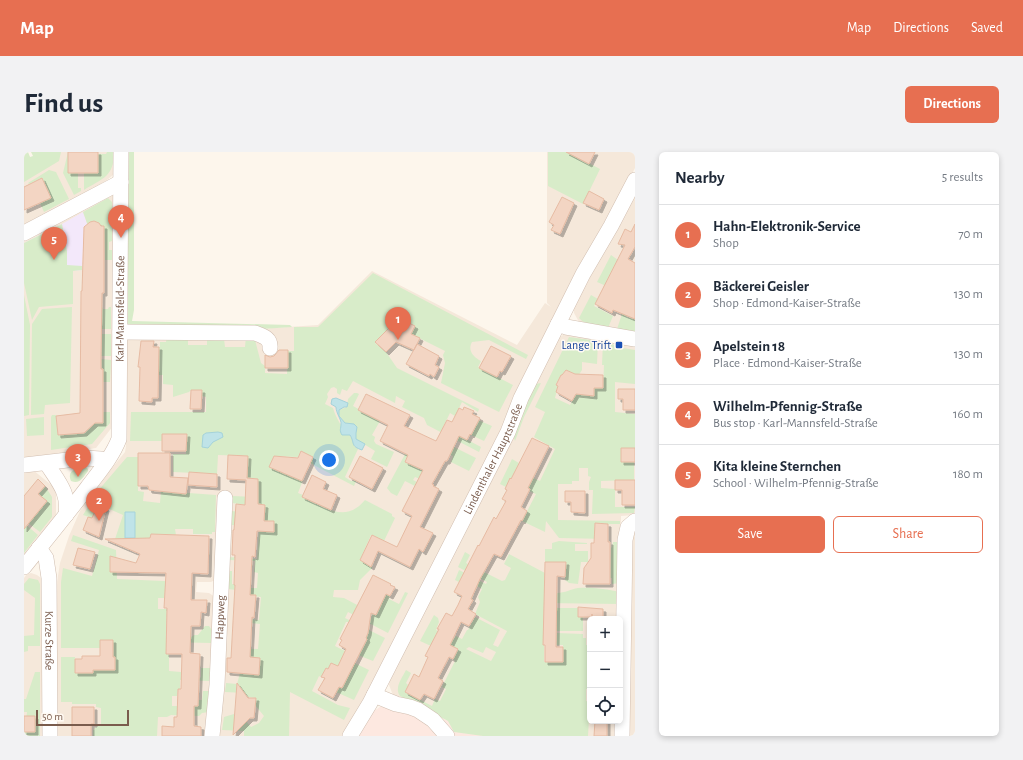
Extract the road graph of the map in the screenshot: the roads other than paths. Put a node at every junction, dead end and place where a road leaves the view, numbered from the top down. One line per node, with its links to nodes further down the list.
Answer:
1 (121, 152): 3 (street, Karl-Mannsfeld-Straße)
2 (635, 180): 5 (street, Lindenthaler Hauptstraße)
3 (120, 182): 4 (street); 6 (street, Karl-Mannsfeld-Straße)
4 (24, 233)
5 (558, 324): 7 (street); 17 (street, Lindenthaler Hauptstraße)
6 (120, 332): 8 (street); 9 (street, Karl-Mannsfeld-Straße)
7 (635, 340)
8 (270, 348)
9 (106, 462): 10 (street); 13 (street, Karl-Mannsfeld-Straße)
10 (47, 464): 11 (street); 13 (street)
11 (24, 465)
12 (225, 498): 19 (street, Happweg)
13 (66, 515): 15 (street, Karl-Mannsfeld-Straße)
14 (635, 521): 22 (street)
15 (39, 548): 16 (street, Karl-Mannsfeld-Straße); 18 (street, Kurze Straße)
16 (24, 567)
17 (374, 695): 20 (street, Lindenthaler Hauptstraße); 21 (street)
18 (50, 736)
19 (212, 736)
20 (350, 736)
21 (447, 736)
22 (622, 736)

